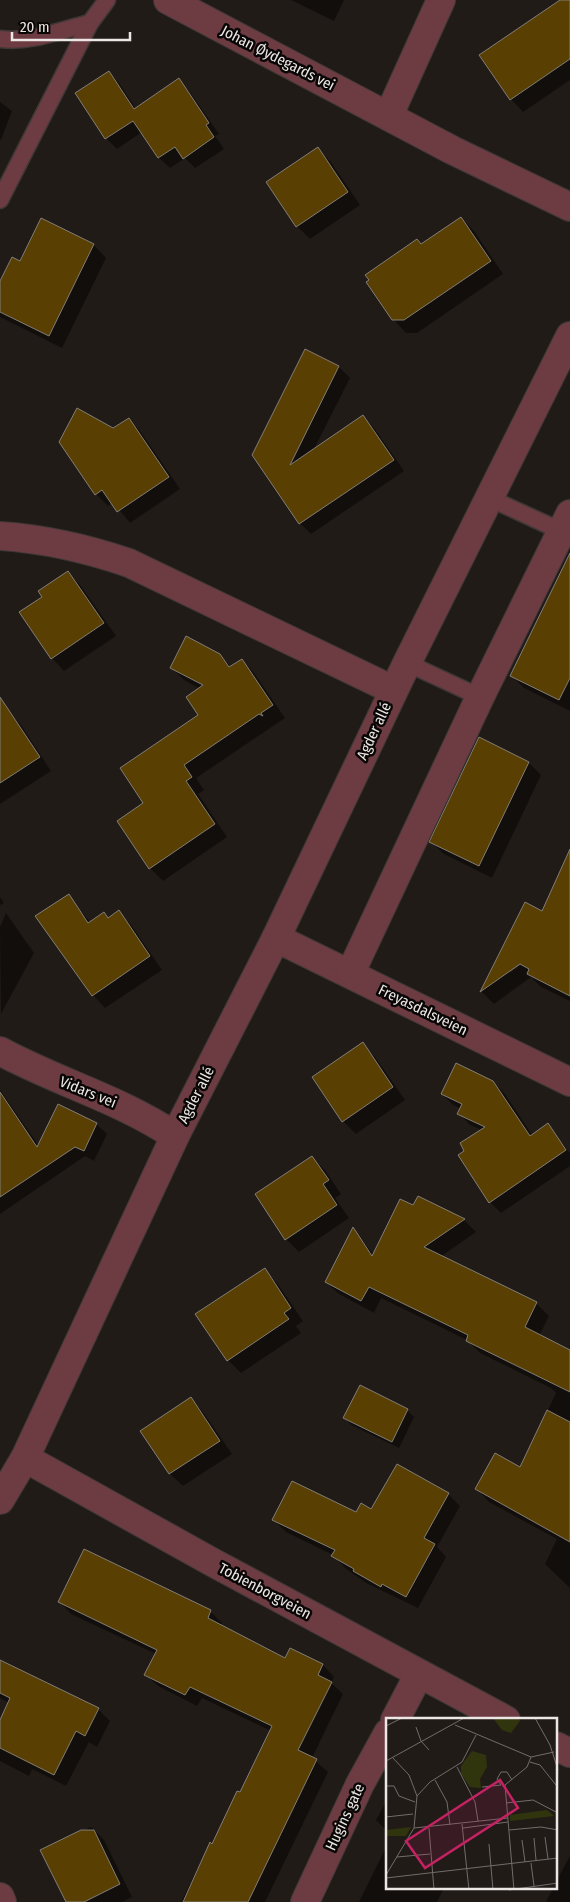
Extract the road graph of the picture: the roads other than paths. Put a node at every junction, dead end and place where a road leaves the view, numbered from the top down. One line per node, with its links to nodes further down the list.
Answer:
1 (108, 0): 4 (lane)
2 (168, 0): 6 (street, Johan Øydegards vei)
3 (441, 0): 6 (street)
4 (90, 23): 5 (lane); 7 (lane)
5 (0, 39)
6 (389, 115): 8 (street, Johan Øydegards vei)
7 (0, 200)
8 (570, 207)
9 (570, 336): 10 (street, Agder allé)
10 (489, 498): 11 (lane); 13 (street, Agder allé)
11 (566, 522): 15 (street)
12 (0, 536): 14 (street, Agder allé)
13 (406, 663): 14 (street, Agder allé); 15 (lane)
14 (394, 690): 16 (street, Agder allé)
15 (480, 697): 17 (street)
16 (276, 938): 17 (street, Freyasdalsveien); 20 (street, Agder allé)
17 (350, 974): 19 (street, Freyasdalsveien)
18 (0, 1051): 20 (street, Vidars vei)
19 (570, 1082)
20 (175, 1136): 21 (street, Agder allé)
21 (25, 1458): 22 (street, Agder allé); 23 (street, Tobienborgveien)
22 (0, 1500)
23 (419, 1674): 24 (street); 25 (street, Tobienborgveien)
24 (396, 1718)
25 (502, 1718)
26 (386, 1737): 31 (street, Hugins gate)
27 (558, 1747): 28 (street)
28 (570, 1753)
29 (0, 1897): 30 (street)
30 (2, 1902)
31 (305, 1902)

